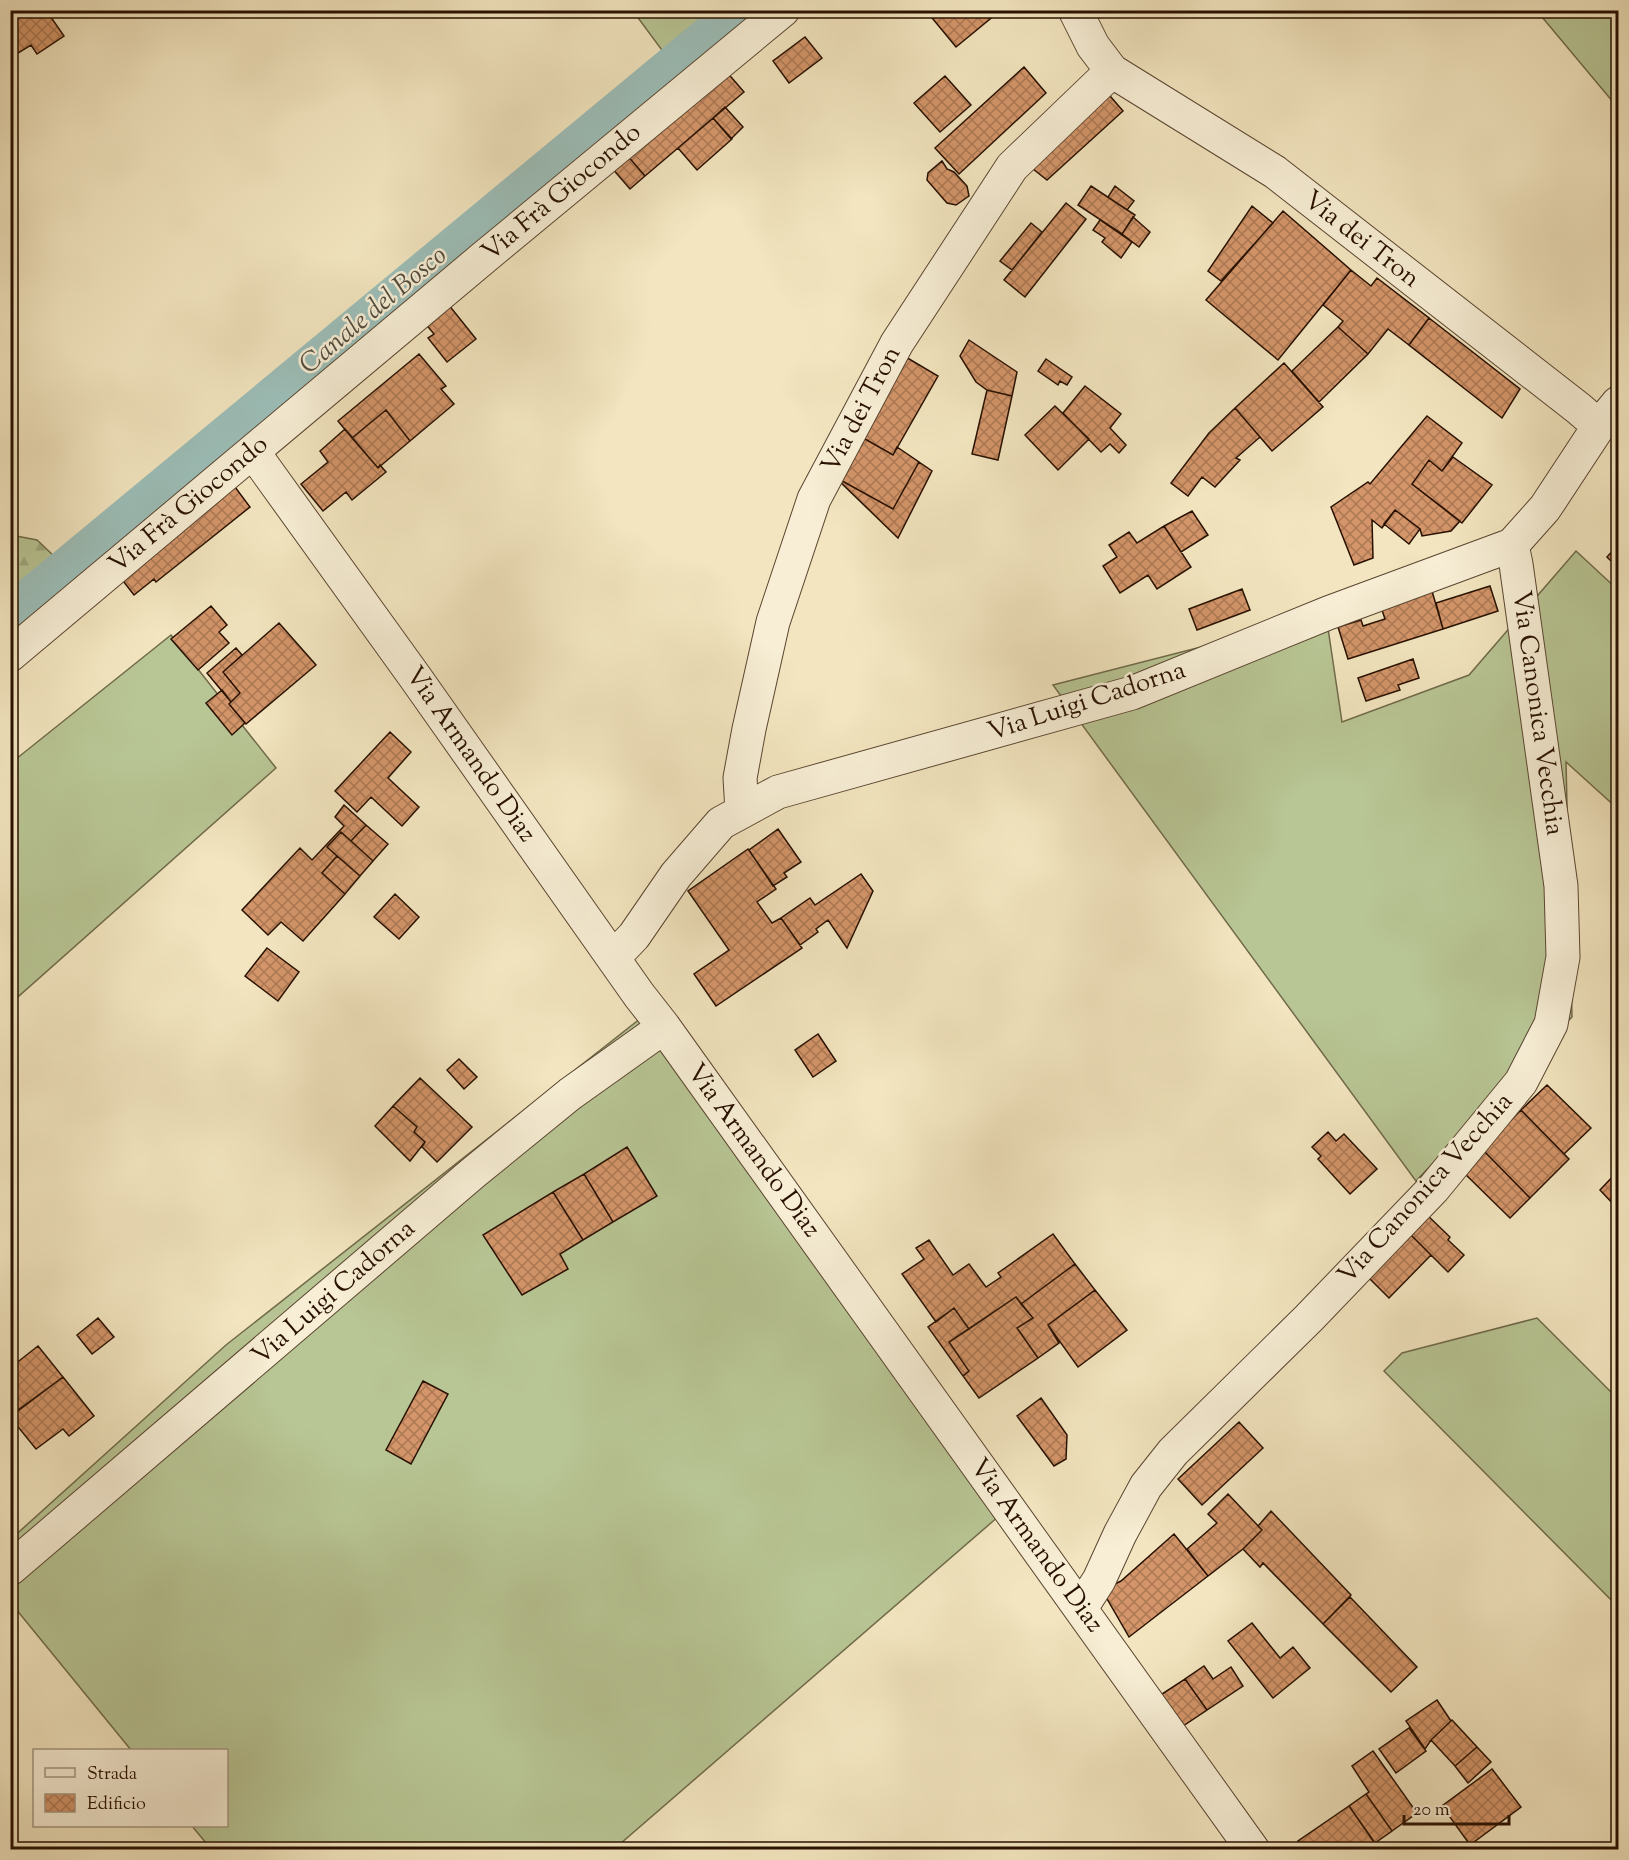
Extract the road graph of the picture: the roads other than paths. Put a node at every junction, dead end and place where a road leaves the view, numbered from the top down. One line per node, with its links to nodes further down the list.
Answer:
1 (783, 10): 5 (street, Via Frà Giocondo)
2 (1075, 10): 3 (street, Via dei Tron)
3 (1112, 71): 4 (street, Via dei Tron); 8 (street, Via dei Tron)
4 (1612, 415): 6 (street, Via Luigi Cadorna)
5 (253, 452): 7 (street, Via Frà Giocondo); 9 (street, Via Armando Diaz)
6 (1512, 546): 8 (street, Via Luigi Cadorna); 12 (street, Via Canonica Vecchia)
7 (10, 655)
8 (742, 812): 9 (street, Via Luigi Cadorna)
9 (614, 958): 10 (street, Via Armando Diaz)
10 (664, 1027): 11 (street, Via Luigi Cadorna); 12 (street, Via Armando Diaz)
11 (10, 1569)
12 (1081, 1608): 13 (street, Via Armando Diaz)
13 (1254, 1850)

